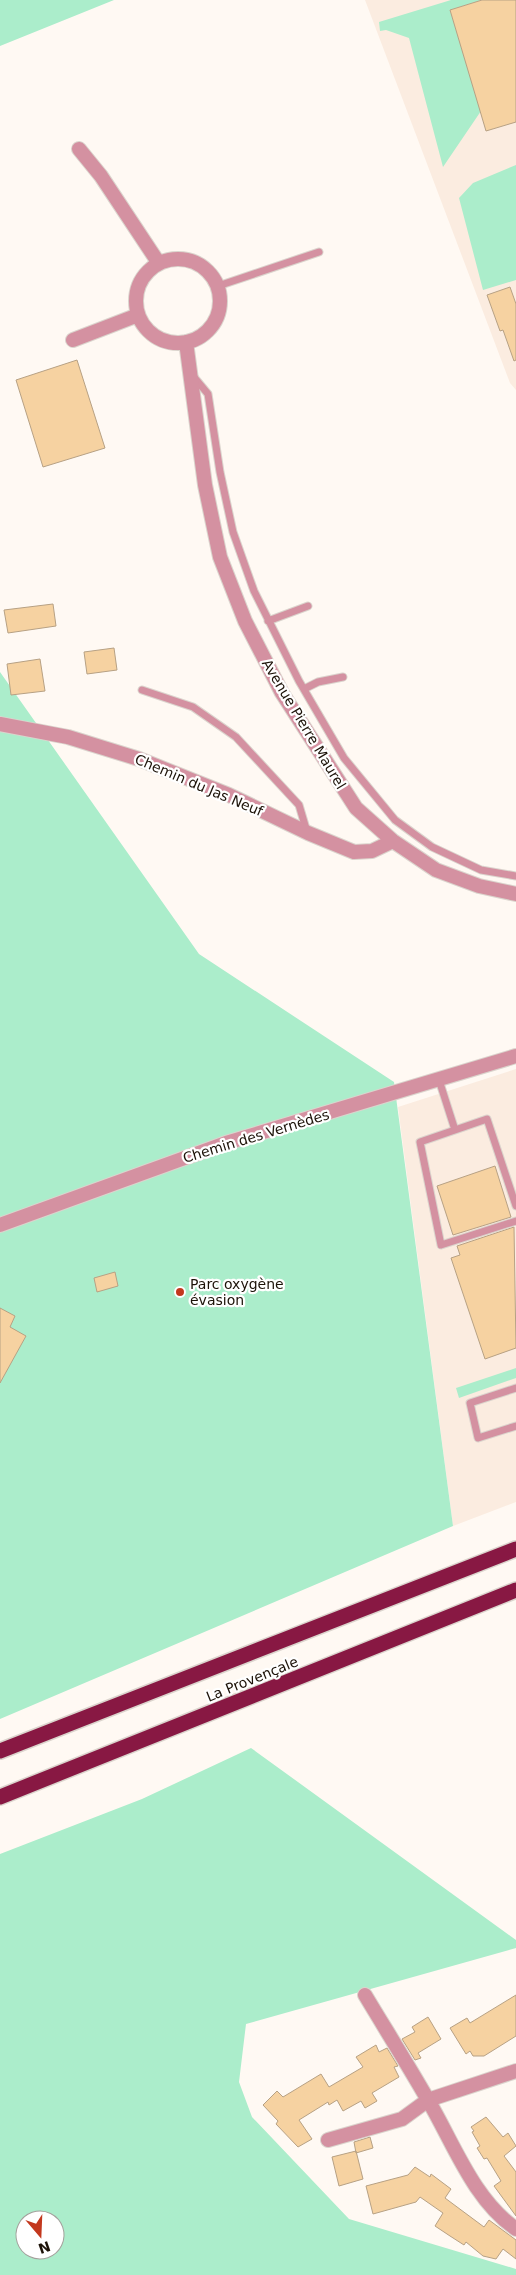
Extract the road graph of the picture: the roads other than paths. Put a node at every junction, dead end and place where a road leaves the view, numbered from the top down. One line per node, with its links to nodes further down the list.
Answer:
1 (79, 148): 3 (street)
2 (319, 252): 4 (lane)
3 (158, 262): 4 (street); 5 (street)
4 (218, 286): 7 (street)
5 (138, 315): 6 (street); 7 (street)
6 (73, 340)
7 (186, 342): 8 (street, Avenue Pierre Maurel)
8 (190, 374): 10 (lane); 16 (street, Avenue Pierre Maurel)
9 (308, 606): 10 (lane)
10 (268, 621): 12 (lane)
11 (343, 677): 12 (lane)
12 (304, 689): 17 (lane)
13 (142, 690): 15 (lane)
14 (0, 724): 15 (street, Chemin du Jas Neuf)
15 (308, 833): 16 (street, Chemin du Jas Neuf)
16 (392, 841): 18 (street, Avenue Pierre Maurel)
17 (516, 876)
18 (516, 894)
19 (516, 1056): 20 (street, Chemin des Vernèdes)
20 (439, 1080): 21 (lane); 24 (street, Chemin des Vernèdes)
21 (455, 1130): 22 (lane); 23 (lane)
22 (516, 1206)
23 (516, 1221)
24 (0, 1225)
25 (516, 1388): 26 (lane)
26 (516, 1426)
27 (516, 1549): 29 (highway, La Provençale)
28 (516, 1590): 30 (highway, La Provençale)
29 (0, 1751)
30 (0, 1797)
31 (365, 1994): 33 (street)
32 (516, 2071): 33 (street)
33 (428, 2100): 34 (street); 35 (street)
34 (328, 2140)
35 (516, 2229)

